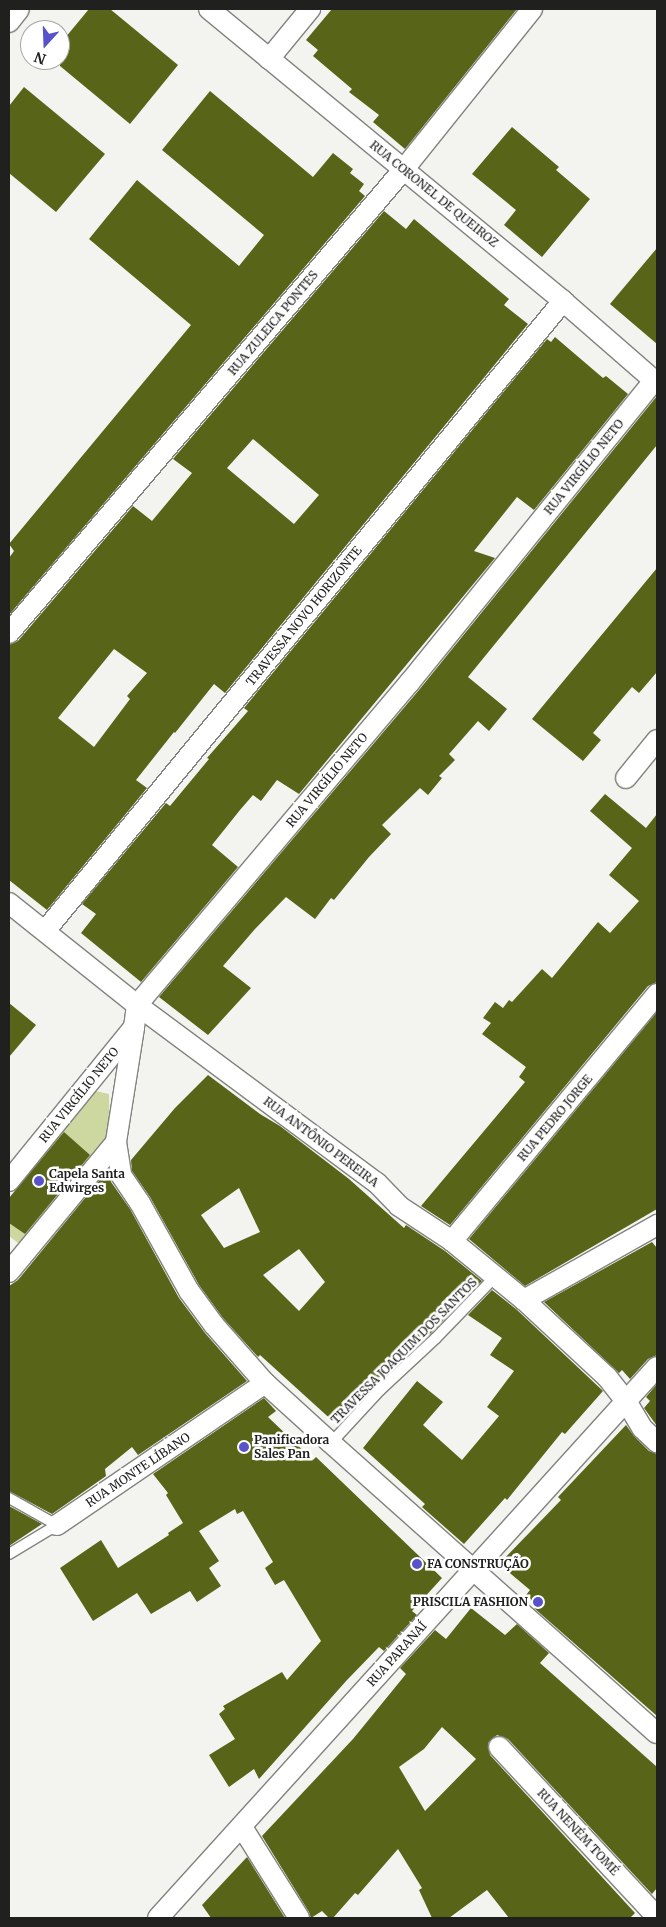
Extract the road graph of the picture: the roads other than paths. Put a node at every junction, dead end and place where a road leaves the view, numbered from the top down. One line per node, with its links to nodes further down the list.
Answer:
1 (19, 9): 5 (street)
2 (209, 9): 6 (street, RUA CORONEL DE QUEIROZ)
3 (310, 9): 6 (street)
4 (532, 9): 7 (street, RUA ZULEICA PONTES)
5 (9, 22)
6 (269, 59): 7 (street, RUA CORONEL DE QUEIROZ)
7 (404, 169): 8 (street, RUA CORONEL DE QUEIROZ); 10 (street, RUA ZULEICA PONTES)
8 (564, 301): 9 (street, RUA CORONEL DE QUEIROZ); 14 (street, TRAVESSA NOVO HORIZONTE)
9 (656, 382): 16 (street, RUA VIRGÍLIO NETO)
10 (9, 633)
11 (657, 740): 12 (street)
12 (626, 778)
13 (9, 903): 14 (street, RUA ANTÔNIO PEREIRA)
14 (45, 931): 16 (street, RUA ANTÔNIO PEREIRA)
15 (657, 994): 21 (street, RUA PEDRO JORGE)
16 (137, 1005): 17 (street); 21 (street, RUA ANTÔNIO PEREIRA)
17 (134, 1027): 18 (street); 19 (street, RUA VIRGÍLIO NETO)
18 (116, 1142): 22 (street); 26 (street)
19 (9, 1181)
20 (657, 1225): 24 (street)
21 (452, 1241): 23 (street, RUA ANTÔNIO PEREIRA)
22 (9, 1272)
23 (496, 1277): 24 (street, RUA ANTÔNIO PEREIRA); 29 (lane, TRAVESSA JOAQUIM DOS SANTOS)
24 (524, 1300): 27 (street, RUA ANTÔNIO PEREIRA)
25 (657, 1367): 27 (street, RUA PARANAÍ)
26 (265, 1383): 29 (street); 31 (street, RUA MONTE LÍBANO)
27 (626, 1401): 28 (street, RUA ANTÔNIO PEREIRA); 33 (street, RUA PARANAÍ)
28 (657, 1442)
29 (331, 1443): 33 (street)
30 (9, 1498): 31 (lane)
31 (58, 1524): 32 (lane, RUA MONTE LÍBANO)
32 (9, 1554)
33 (472, 1570): 34 (street); 36 (street, RUA PARANAÍ)
34 (657, 1733)
35 (499, 1747): 37 (street, RUA NENÉM TOMÉ)
36 (242, 1827): 38 (street, RUA PARANAÍ); 39 (street)
37 (654, 1915)
38 (158, 1918)
39 (299, 1918)

